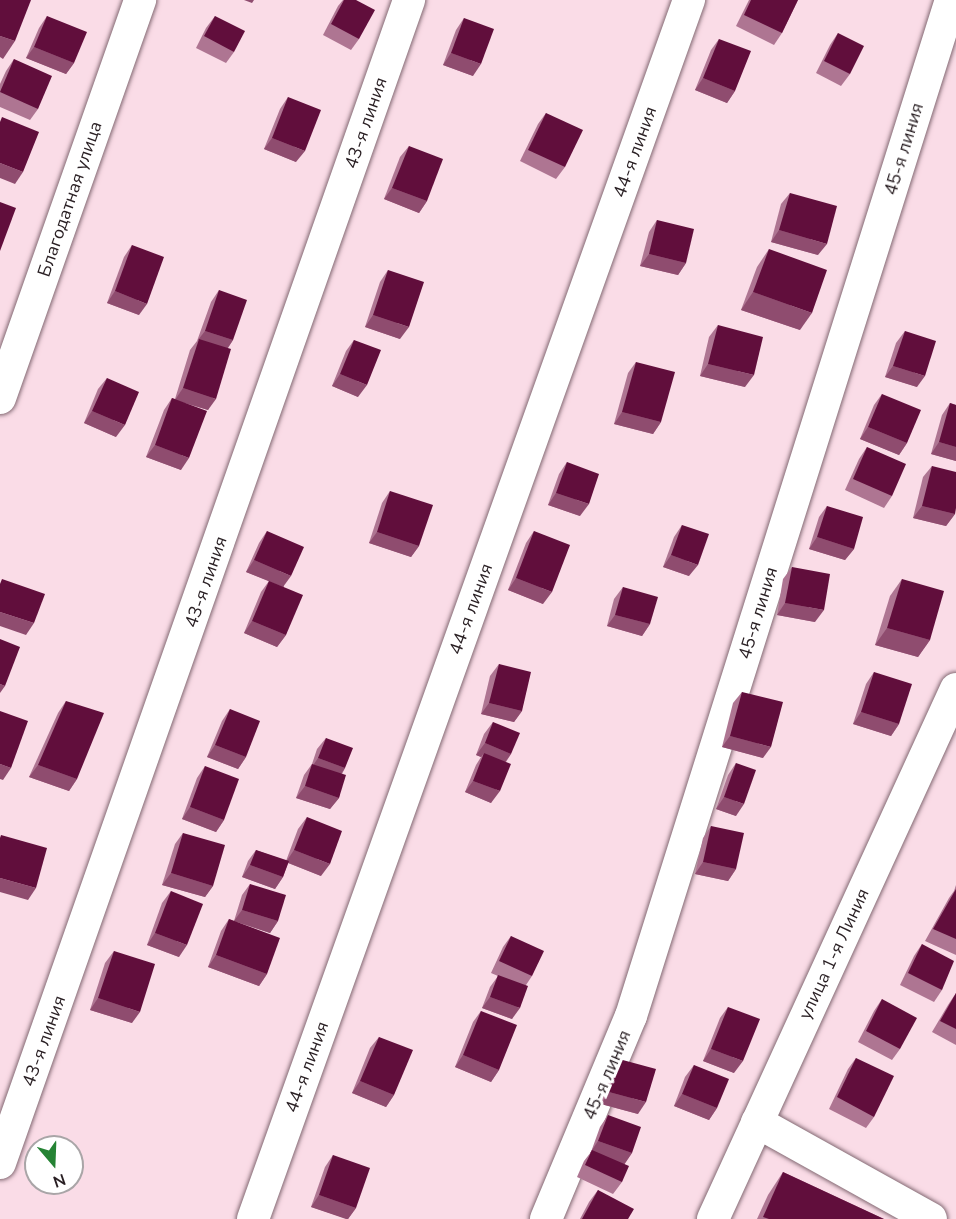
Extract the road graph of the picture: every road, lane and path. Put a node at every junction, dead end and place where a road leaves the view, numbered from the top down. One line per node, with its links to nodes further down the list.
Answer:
1 (140, 0): 5 (street, Благодатная улица)
2 (409, 0): 8 (street, 43-я линия)
3 (689, 0): 9 (street, 44-я линия)
4 (951, 0): 10 (street, 45-я линия)
5 (0, 398)
6 (956, 689): 7 (street, улица 1-я Линия)
7 (757, 1122): 11 (street, улица 1-я Линия); 12 (street)
8 (0, 1163)
9 (253, 1219)
10 (546, 1219)
11 (713, 1219)
12 (931, 1219)

